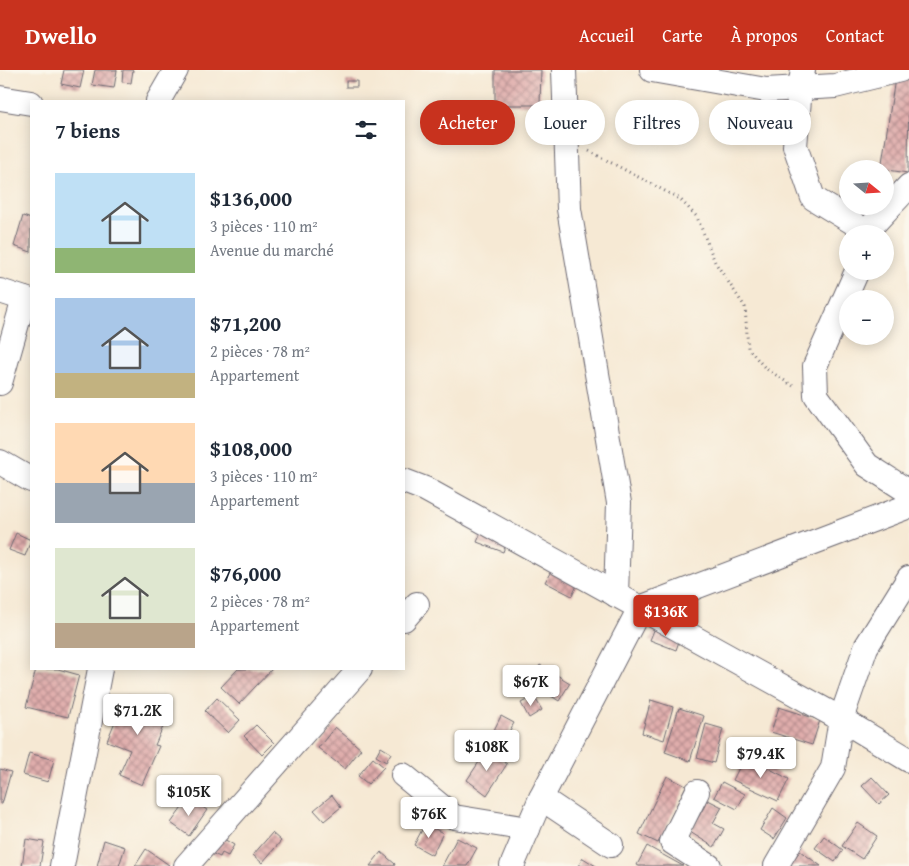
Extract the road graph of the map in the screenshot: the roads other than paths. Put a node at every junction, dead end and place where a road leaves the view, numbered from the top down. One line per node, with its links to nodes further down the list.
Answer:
1 (176, 70): 7 (street)
2 (564, 70): 22 (street)
3 (652, 70): 5 (street)
4 (900, 70): 5 (street)
5 (802, 79): 10 (street)
6 (0, 98): 8 (street)
7 (159, 100)
8 (30, 104)
9 (909, 186): 11 (street)
10 (856, 225)
11 (872, 225)
12 (852, 280): 19 (street)
13 (0, 291): 14 (street)
14 (27, 300): 15 (street)
15 (0, 383)
16 (0, 462): 17 (street)
17 (30, 479)
18 (405, 481): 22 (street)
19 (909, 492)
20 (909, 506): 23 (street)
21 (909, 578): 26 (street)
22 (616, 595): 23 (street)
23 (640, 608): 26 (street); 30 (street)
24 (100, 670): 33 (street)
25 (359, 670): 34 (street)
26 (841, 719): 27 (street); 37 (street)
27 (909, 760)
28 (403, 776): 31 (street)
29 (697, 792): 36 (street)
30 (541, 798): 31 (street); 32 (street)
31 (528, 829): 35 (street)
32 (611, 845)
33 (62, 866)
34 (186, 866)
35 (512, 866)
36 (709, 866)
37 (776, 866)

